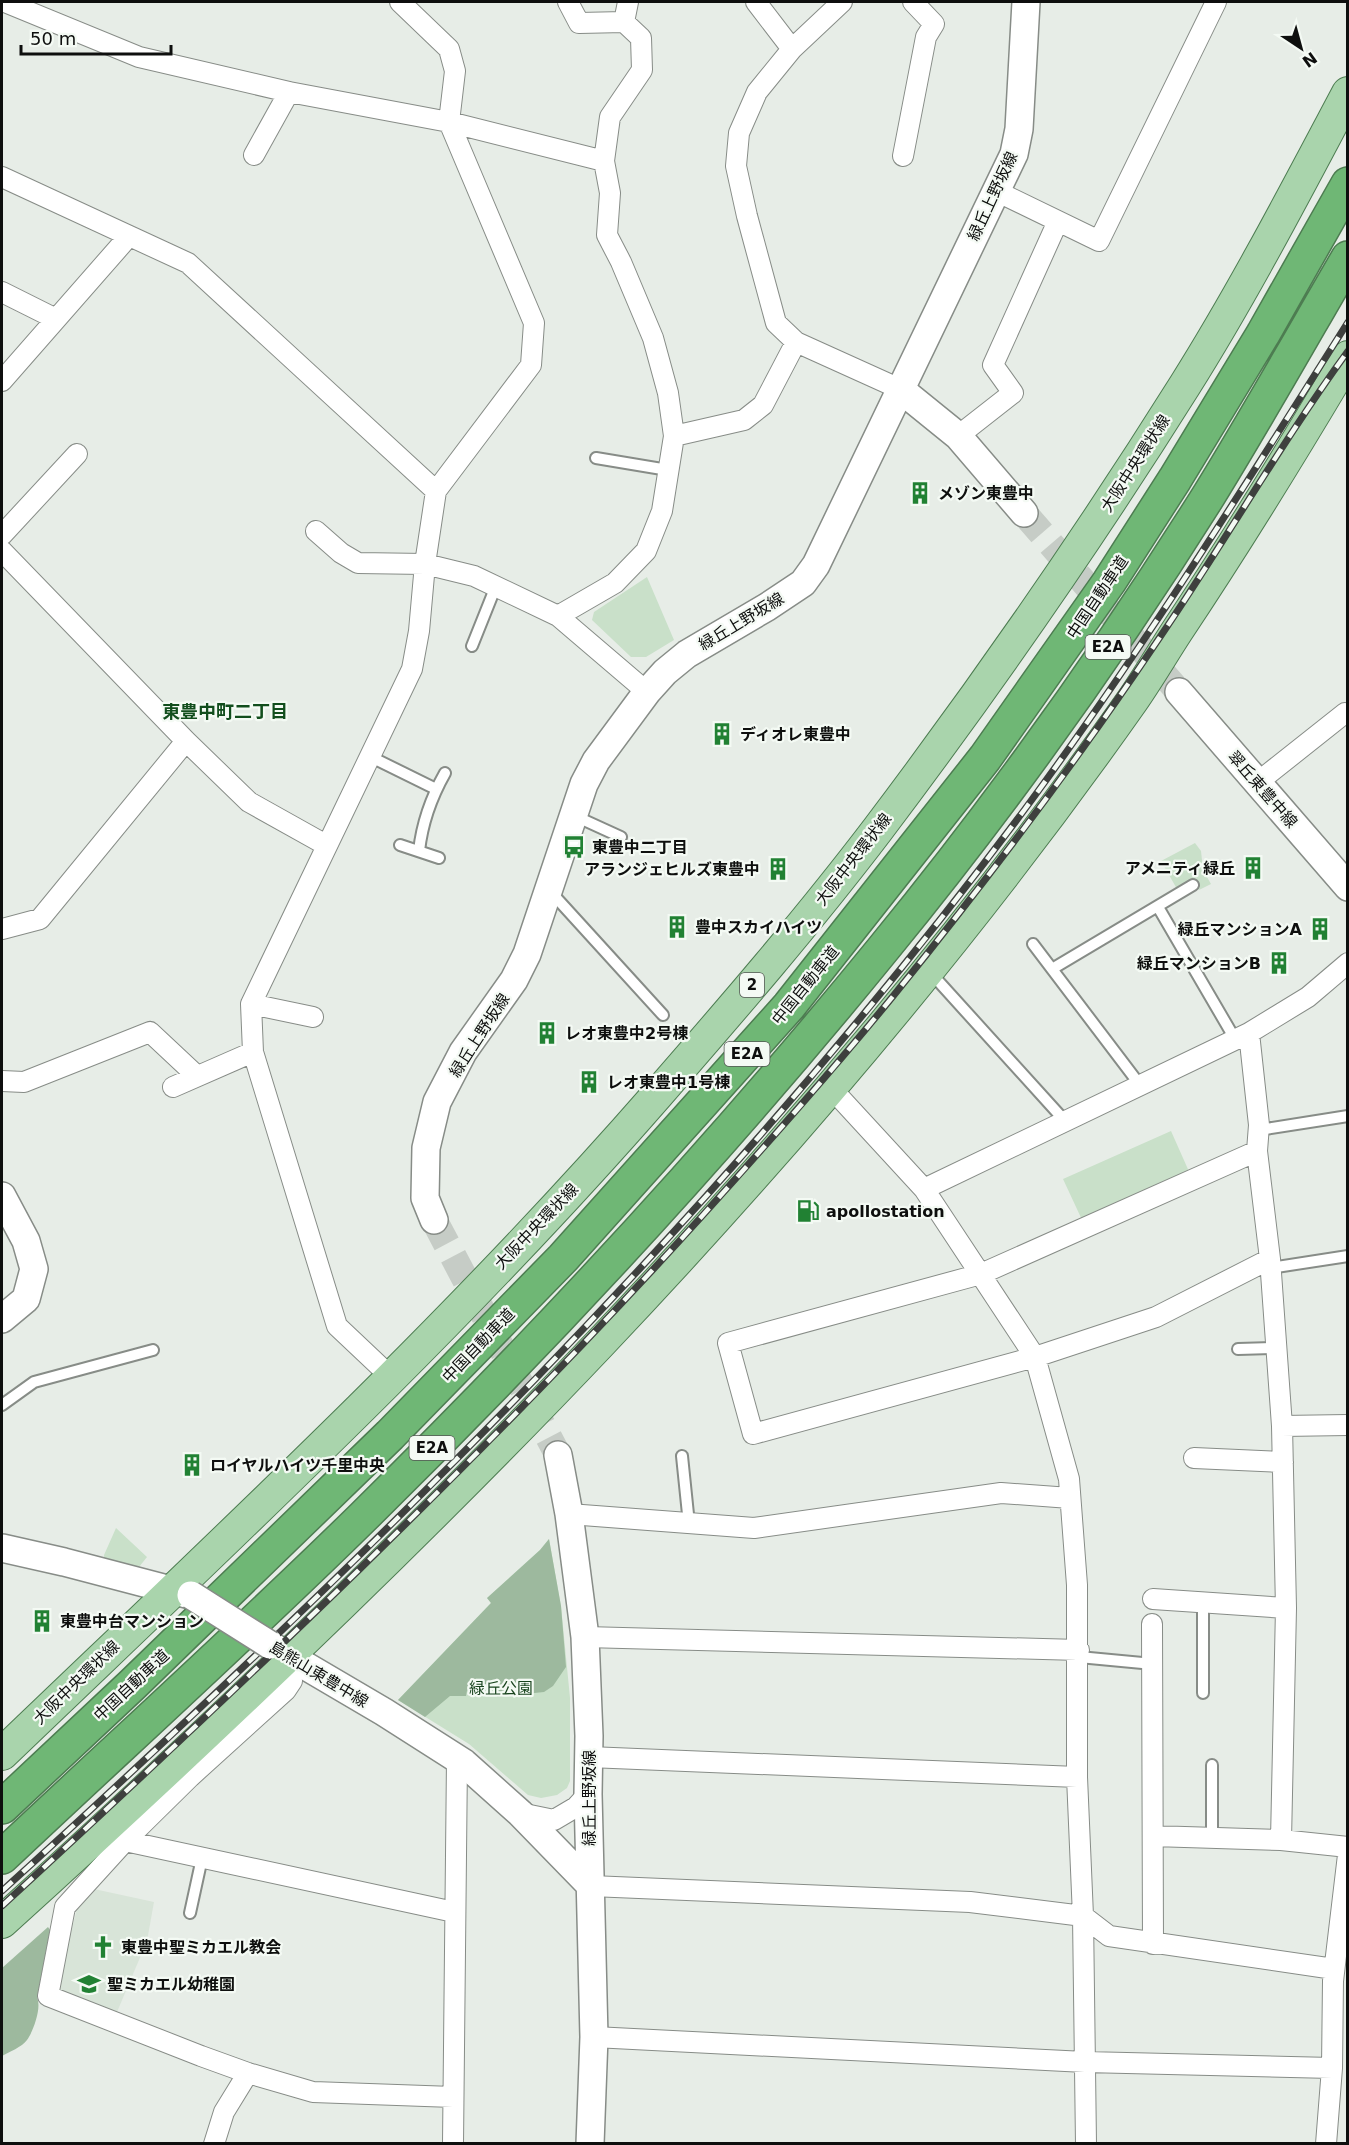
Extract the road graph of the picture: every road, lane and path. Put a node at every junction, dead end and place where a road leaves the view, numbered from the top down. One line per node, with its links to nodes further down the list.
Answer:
1 (5, 2): 12 (street)
2 (400, 2): 14 (street)
3 (568, 2): 10 (street)
4 (628, 2): 10 (street)
5 (756, 2): 11 (street)
6 (842, 2): 11 (street)
7 (913, 2): 16 (street)
8 (1026, 2): 20 (street, 緑丘上野坂線)
9 (1216, 2): 21 (street)
10 (624, 22): 17 (street)
11 (792, 49): 26 (street)
12 (290, 92): 14 (street); 15 (street)
13 (1347, 93): 93 (main road, 大阪中央環状線 / 2)
14 (449, 122): 17 (street); 36 (street)
15 (254, 155)
16 (903, 156)
17 (604, 161): 31 (street)
18 (2, 177): 22 (street)
19 (1347, 184): 121 (highway, 中国自動車道 / E2A)
20 (996, 191): 21 (street); 29 (street, 緑丘上野坂線)
21 (1058, 221): 32 (street)
22 (129, 236): 25 (street); 36 (street)
23 (1347, 258): 129 (highway, E2A)
24 (2, 292): 25 (street)
25 (56, 319): 28 (street)
26 (796, 342): 29 (street); 31 (street)
27 (1347, 357): 43 (main road)
28 (2, 381)
29 (900, 389): 32 (street); 45 (street, 緑丘上野坂線)
30 (1347, 402): 43 (main road)
31 (674, 436): 35 (street)
32 (958, 436): 37 (street)
33 (77, 454): 39 (street)
34 (596, 458): 35 (lane)
35 (668, 470): 42 (street)
36 (436, 491): 40 (street)
37 (1024, 513)
38 (316, 531): 40 (street)
39 (2, 549): 48 (street)
40 (425, 564): 41 (street); 49 (street)
41 (496, 586): 42 (street); 44 (lane)
42 (558, 616): 45 (street)
43 (1177, 632): 66 (main road)
44 (472, 646)
45 (647, 692): 53 (street, 緑丘上野坂線)
46 (1179, 692): 51 (street, 翠丘東豊中線)
47 (1347, 714): 51 (street)
48 (186, 741): 55 (street); 63 (street)
49 (369, 756): 52 (lane); 55 (street)
50 (446, 772): 52 (lane)
51 (1258, 782): 60 (street, 翠丘東豊中線)
52 (436, 789): 57 (lane)
53 (574, 816): 54 (lane); 61 (street, 緑丘上野坂線)
54 (621, 837)
55 (326, 845): 68 (street)
56 (400, 845): 57 (lane)
57 (419, 851): 58 (lane)
58 (439, 858)
59 (1193, 885): 62 (lane)
60 (1347, 886)
61 (549, 889): 69 (lane); 84 (street, 緑丘上野坂線)
62 (1158, 907): 67 (lane); 71 (lane)
63 (2, 929)
64 (1033, 944): 67 (lane)
65 (1347, 963): 71 (street)
66 (928, 969): 77 (main road); 79 (lane)
67 (1052, 969): 75 (lane)
68 (251, 1004): 70 (street); 72 (street)
69 (663, 1015)
70 (313, 1017)
71 (1242, 1036): 75 (street); 80 (street)
72 (253, 1052): 73 (street); 93 (street)
73 (197, 1076): 74 (street); 76 (street)
74 (2, 1081)
75 (1140, 1085): 79 (street)
76 (173, 1087)
77 (831, 1088): 82 (street); 111 (main road)
78 (1347, 1116): 80 (lane)
79 (1065, 1121): 82 (street)
80 (1259, 1130): 81 (street)
81 (1257, 1151): 86 (street); 87 (street)
82 (924, 1189): 87 (street)
83 (2, 1196): 88 (street)
84 (434, 1220)
85 (1347, 1256): 86 (lane)
86 (1270, 1263): 89 (street); 92 (street)
87 (981, 1274): 92 (street); 92 (street)
88 (2, 1319)
89 (1276, 1348): 90 (lane); 96 (street)
90 (1238, 1349)
91 (153, 1350): 94 (lane)
92 (1035, 1357): 101 (street)
93 (391, 1377): 105 (main road, 大阪中央環状線 / 2)
94 (2, 1405)
95 (1347, 1425): 96 (street)
96 (1282, 1426): 100 (street)
97 (558, 1455): 102 (street, 緑丘上野坂線)
98 (682, 1456): 103 (lane)
99 (1194, 1458): 100 (street)
100 (1283, 1462): 108 (street)
101 (1070, 1498): 103 (street); 112 (street)
102 (569, 1514): 103 (street); 110 (street, 緑丘上野坂線)
103 (689, 1524)
104 (2, 1548): 105 (street, 島熊山東豊中線)
105 (182, 1593): 111 (street, 島熊山東豊中線, bridge); 115 (main road, 大阪中央環状線 / 2)
106 (1153, 1599): 107 (street)
107 (1203, 1603): 108 (street); 114 (lane)
108 (1286, 1608): 125 (street)
109 (1152, 1624): 113 (street)
110 (585, 1637): 112 (street); 116 (street, 緑丘上野坂線)
111 (279, 1651): 117 (street, 島熊山東豊中線); 126 (street); 135 (main road)
112 (1079, 1653): 113 (lane); 119 (street)
113 (1153, 1664): 123 (street)
114 (1203, 1693)
115 (2, 1754)
116 (589, 1757): 119 (street); 120 (street, 緑丘上野坂線)
117 (457, 1759): 122 (street, 島熊山東豊中線); 132 (street)
118 (1212, 1765): 124 (lane)
119 (1077, 1777): 134 (street)
120 (588, 1794): 122 (street); 131 (street, 緑丘上野坂線)
121 (2, 1807)
122 (520, 1813): 131 (street, 島熊山東豊中線)
123 (1153, 1836): 124 (street); 136 (street)
124 (1212, 1838): 125 (street)
125 (1281, 1840): 127 (street)
126 (124, 1841): 130 (street); 141 (street)
127 (1347, 1846)
128 (1347, 1855): 137 (street)
129 (2, 1857)
130 (202, 1858): 132 (street); 133 (lane)
131 (591, 1886): 134 (street); 138 (street, 緑丘上野坂線)
132 (454, 1912): 142 (street)
133 (190, 1914)
134 (1083, 1916): 136 (street); 139 (street)
135 (2, 1922)
136 (1153, 1944): 137 (street)
137 (1338, 1977): 140 (street)
138 (594, 2037): 139 (street); 145 (street, 緑丘上野坂線)
139 (1085, 2062): 140 (street); 146 (street)
140 (1332, 2068): 147 (street)
141 (248, 2073): 142 (street); 143 (street)
142 (453, 2097): 144 (street)
143 (214, 2144)
144 (453, 2144)
145 (590, 2144)
146 (1086, 2144)
147 (1326, 2144)

